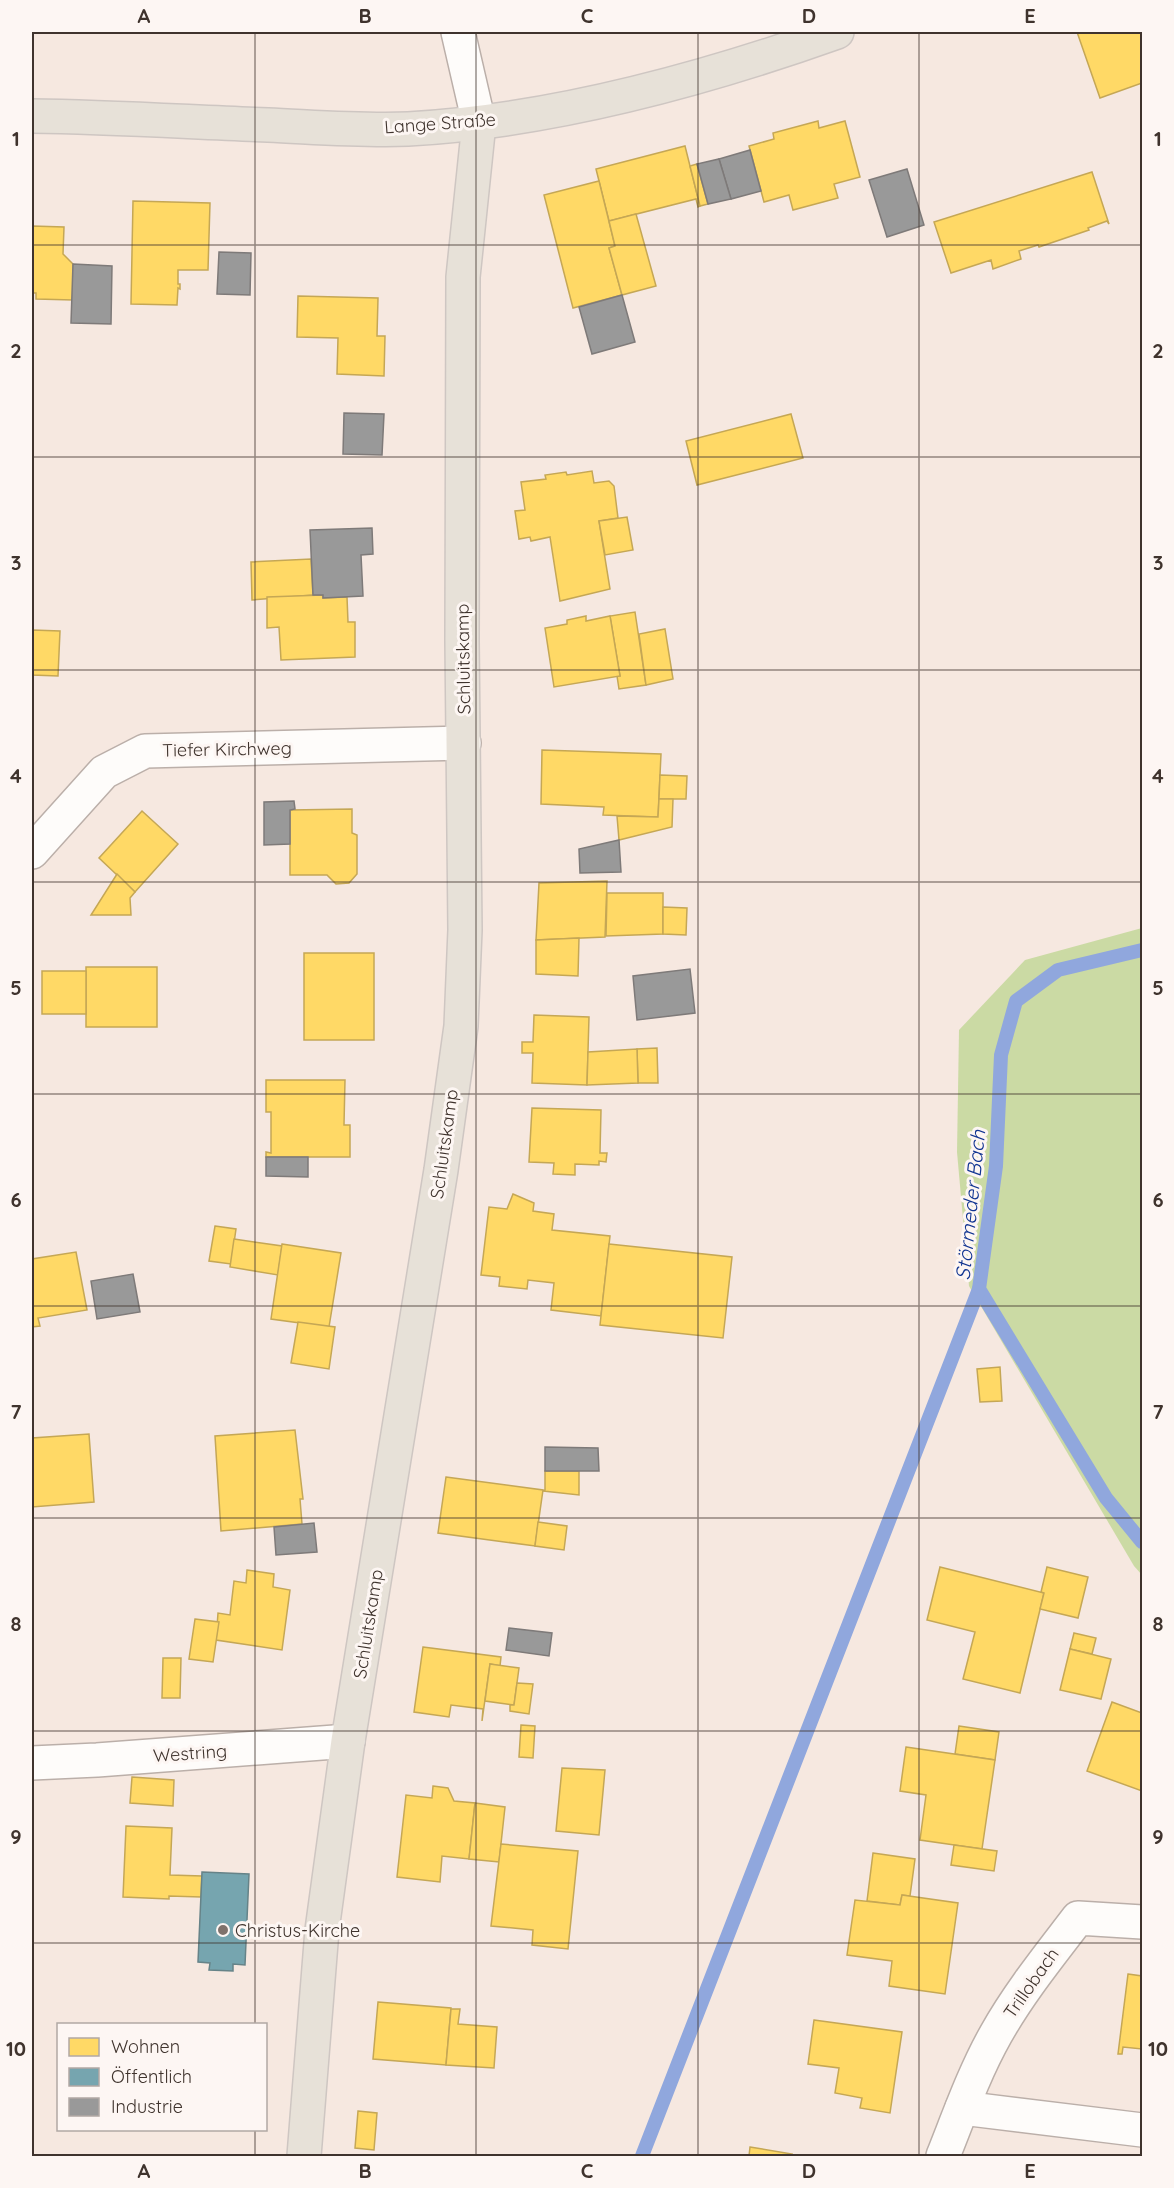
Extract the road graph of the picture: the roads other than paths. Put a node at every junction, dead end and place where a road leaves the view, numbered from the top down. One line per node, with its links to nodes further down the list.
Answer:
1 (458, 32): 4 (street)
2 (837, 32): 4 (main road, Lange Straße)
3 (32, 116): 4 (main road, Lange Straße)
4 (479, 123): 5 (main road, Schluitskamp)
5 (464, 743): 6 (street, Tiefer Kirchweg); 7 (main road, Schluitskamp)
6 (32, 852)
7 (348, 1741): 8 (street, Westring); 12 (main road, Schluitskamp)
8 (32, 1763)
9 (1143, 1922): 10 (street, Trillobach)
10 (962, 2108): 11 (street); 13 (street, Trillobach)
11 (1143, 2130)
12 (304, 2157)
13 (943, 2157)

